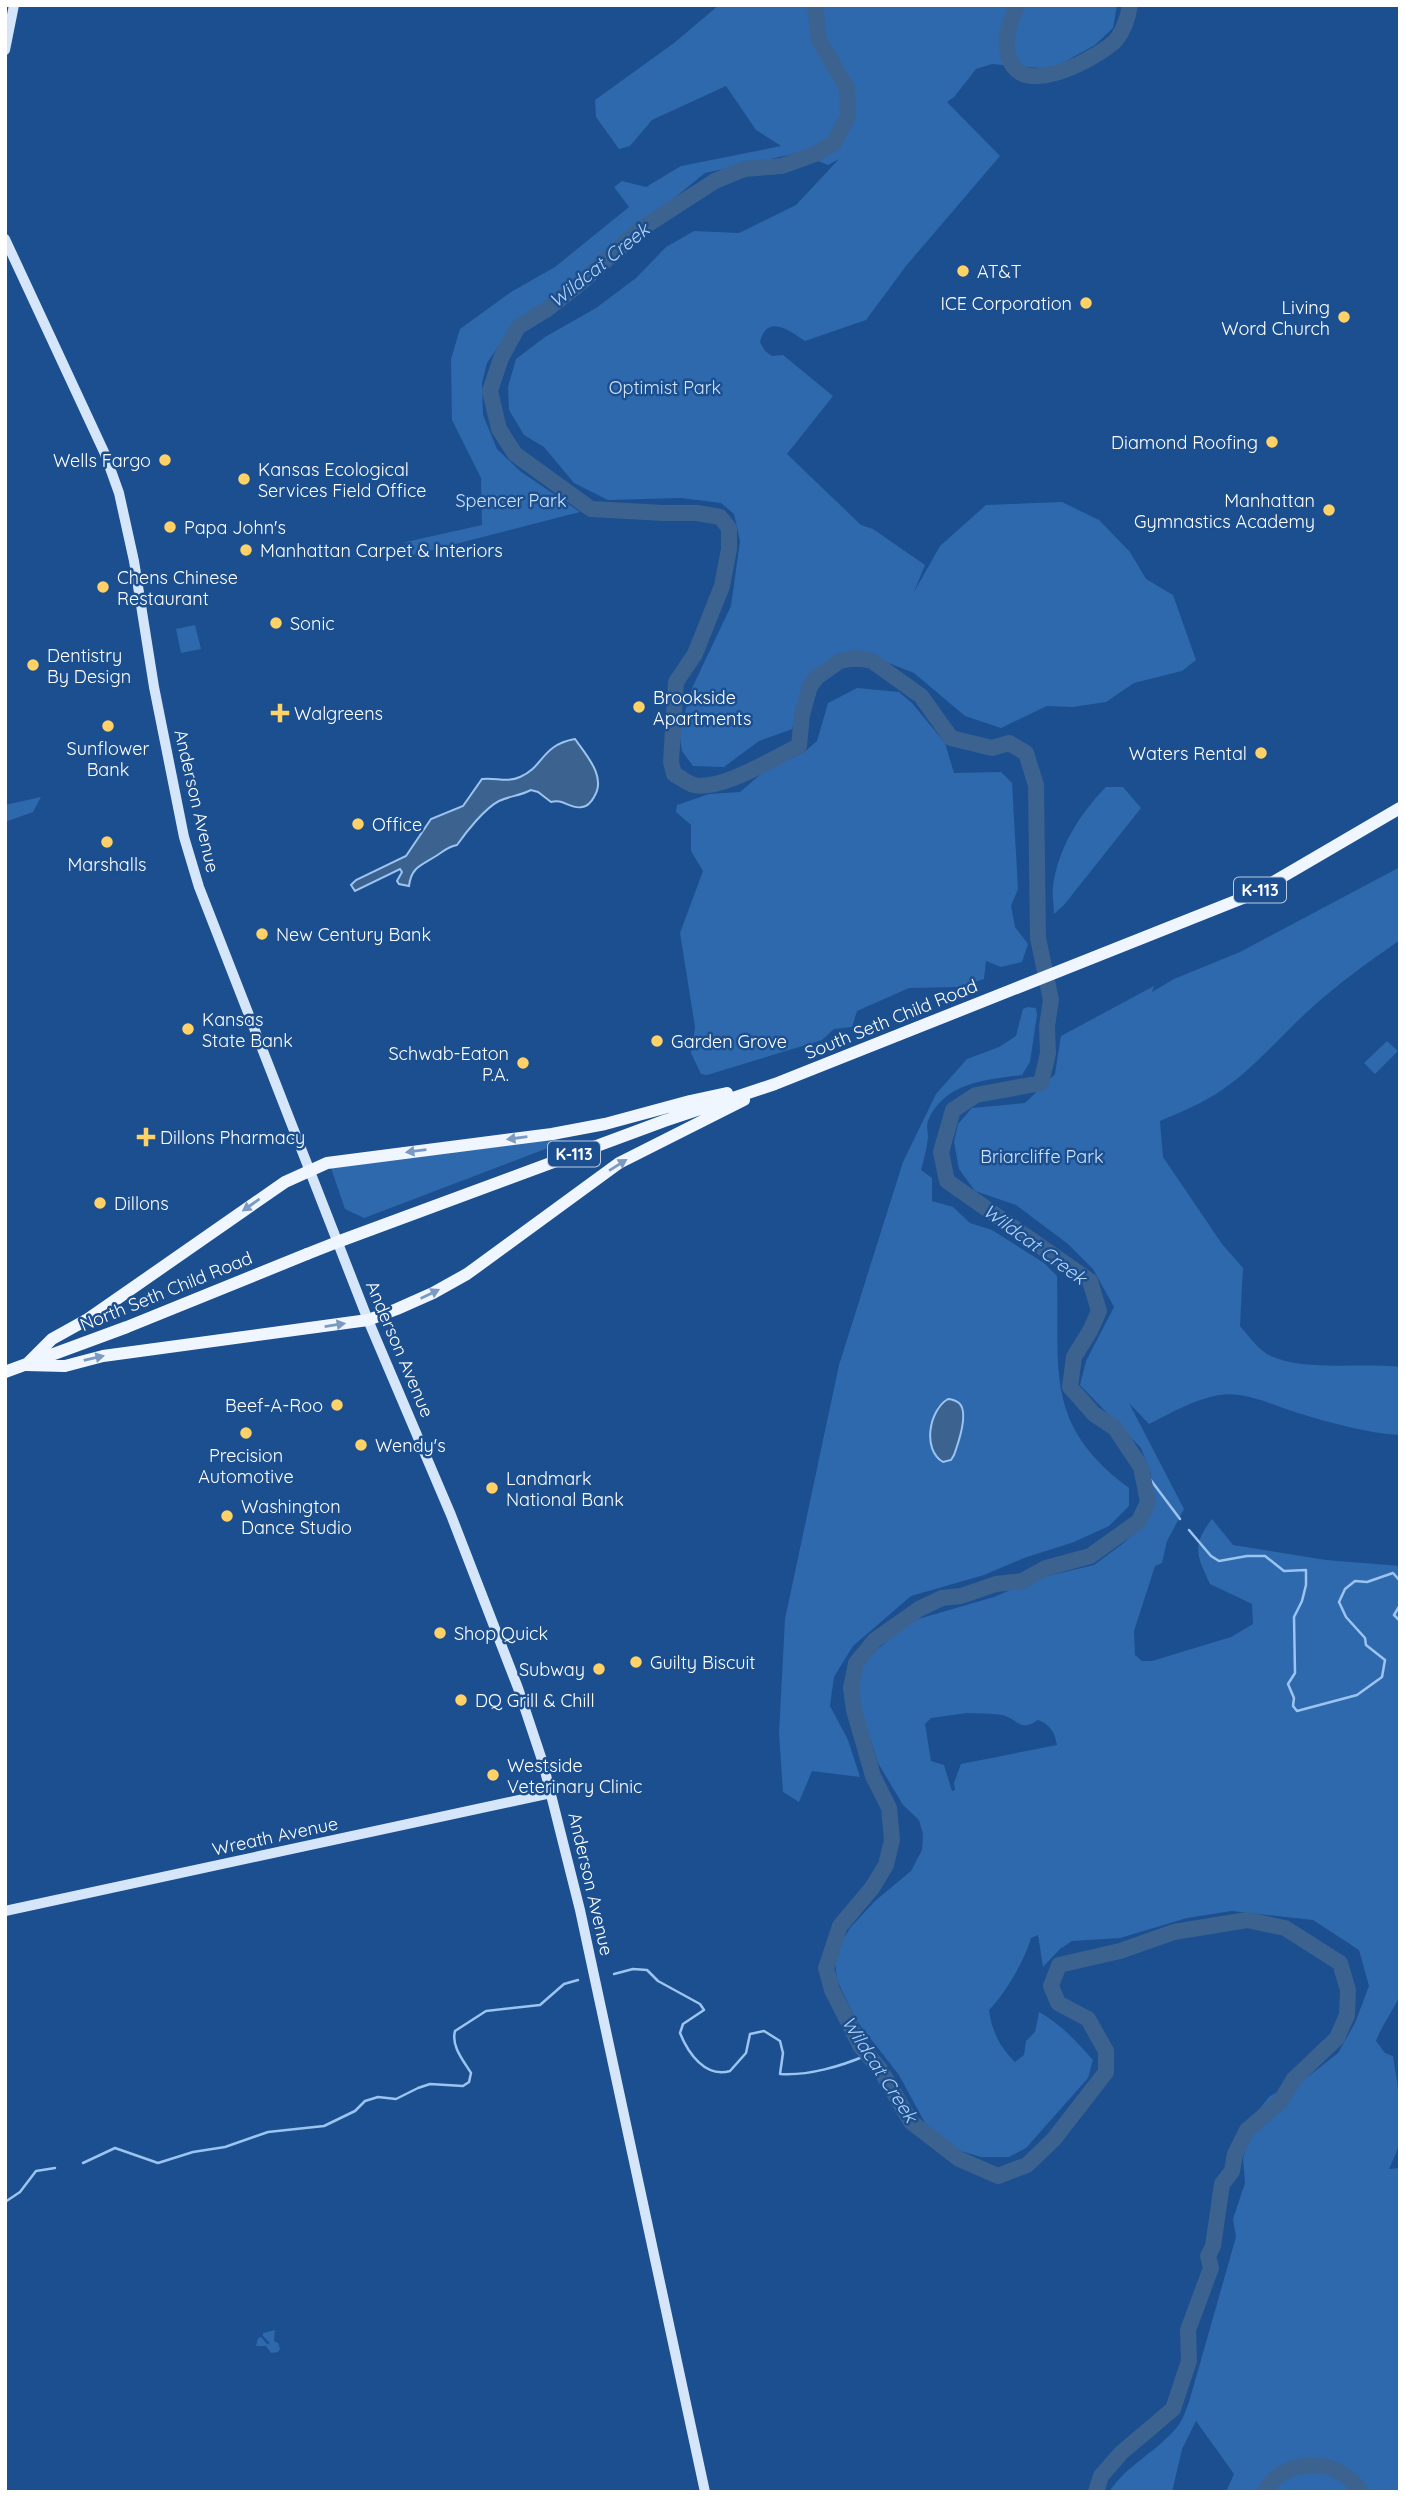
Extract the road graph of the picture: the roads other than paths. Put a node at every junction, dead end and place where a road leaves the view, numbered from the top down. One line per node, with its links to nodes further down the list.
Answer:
1 (14, 5): 2 (main road)
2 (5, 50)
3 (5, 239): 6 (main road, Anderson Avenue)
4 (1400, 808): 5 (main road, South Seth Child Road / K-113)
5 (775, 1084): 6 (main road, one-way to 6); 7 (main road, South Seth Child Road / K-113); 8 (main road, one-way to 5)
6 (309, 1170): 8 (main road, Anderson Avenue); 9 (main road, one-way to 9)
7 (340, 1241): 9 (main road, North Seth Child Road / K-113, bridge)
8 (368, 1320): 9 (main road, one-way to 8); 11 (main road, Anderson Avenue)
9 (26, 1365): 10 (main road, North Seth Child Road / K-113)
10 (5, 1372)
11 (551, 1793): 12 (main road, Wreath Avenue); 13 (main road, Anderson Avenue)
12 (5, 1911)
13 (705, 2492)

